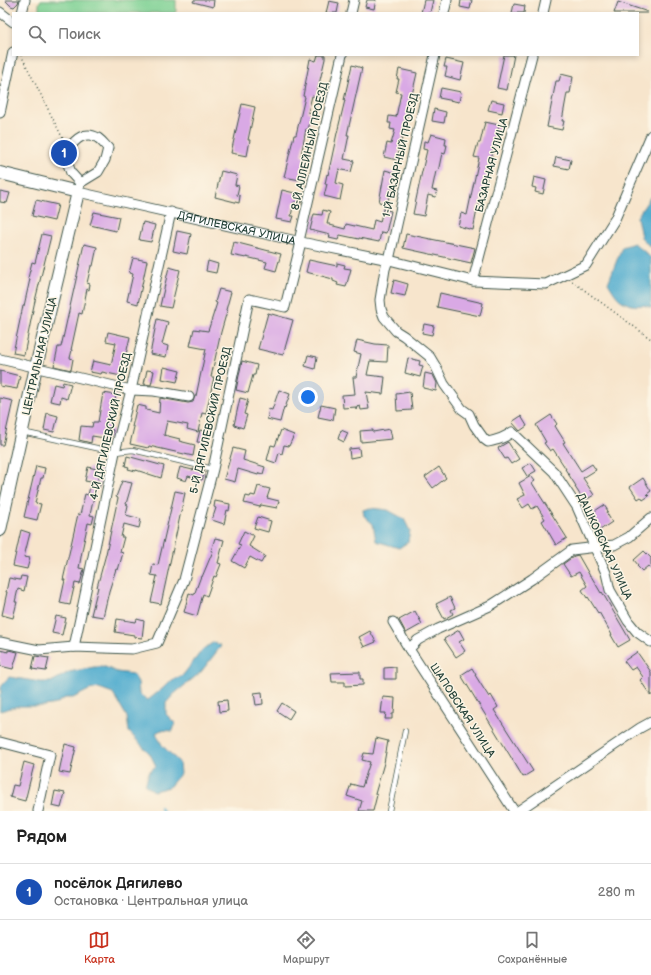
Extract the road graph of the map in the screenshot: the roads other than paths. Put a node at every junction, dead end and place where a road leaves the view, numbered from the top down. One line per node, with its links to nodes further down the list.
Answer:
1 (24, 0): 6 (street)
2 (354, 0): 7 (street)
3 (447, 0): 8 (street)
4 (546, 0): 9 (street)
5 (0, 12): 10 (street)
6 (22, 12)
7 (351, 12)
8 (444, 12)
9 (543, 12)
10 (12, 21)
11 (12, 56): 15 (street)
12 (342, 56): 20 (street, 8-Й АЛЛЕЙНЫЙ ПРОЕЗД)
13 (435, 56): 21 (street, 1-Й БАЗАРНЫЙ ПРОЕЗД)
14 (532, 56): 22 (street, БАЗАРНАЯ УЛИЦА)
15 (0, 112)
16 (651, 135): 22 (street, ДЯГИЛЕВСКАЯ УЛИЦА)
17 (0, 173): 18 (street, ДЯГИЛЕВСКАЯ УЛИЦА)
18 (79, 187): 18 (street); 19 (street, ДЯГИЛЕВСКАЯ УЛИЦА); 24 (street, ЦЕНТРАЛЬНАЯ УЛИЦА)
19 (171, 212): 20 (street, ДЯГИЛЕВСКАЯ УЛИЦА); 25 (street, 4-Й ДЯГИЛЕВСКИЙ ПРОЕЗД)
20 (300, 242): 21 (street, ДЯГИЛЕВСКАЯ УЛИЦА); 29 (street, 5-Й ДЯГИЛЕВСКИЙ ПРОЕЗД)
21 (389, 260): 22 (street, ДЯГИЛЕВСКАЯ УЛИЦА); 32 (street, ДАШКОВСКАЯ УЛИЦА)
22 (473, 281)
23 (0, 359): 24 (street)
24 (36, 367): 25 (street); 27 (street, ЦЕНТРАЛЬНАЯ УЛИЦА)
25 (131, 390): 26 (street); 28 (street, 4-Й ДЯГИЛЕВСКИЙ ПРОЕЗД)
26 (189, 397)
27 (22, 432): 28 (lane); 31 (street, ЦЕНТРАЛЬНАЯ УЛИЦА)
28 (115, 452): 29 (lane); 36 (street, 4-Й ДЯГИЛЕВСКИЙ ПРОЕЗД)
29 (213, 469): 36 (street, 5-Й ДЯГИЛЕВСКИЙ ПРОЕЗД)
30 (651, 518): 32 (street)
31 (0, 530)
32 (594, 546): 35 (street, ДАШКОВСКАЯ УЛИЦА); 37 (street)
33 (393, 622): 37 (street, ШАПОВСКАЯ УЛИЦА)
34 (0, 642): 36 (street)
35 (651, 642)
36 (74, 647)
37 (409, 649): 43 (street, ШАПОВСКАЯ УЛИЦА)
38 (651, 722): 44 (street)
39 (405, 731): 42 (lane)
40 (0, 742): 41 (street)
41 (38, 811)
42 (389, 811)
43 (514, 811)
44 (518, 811)

